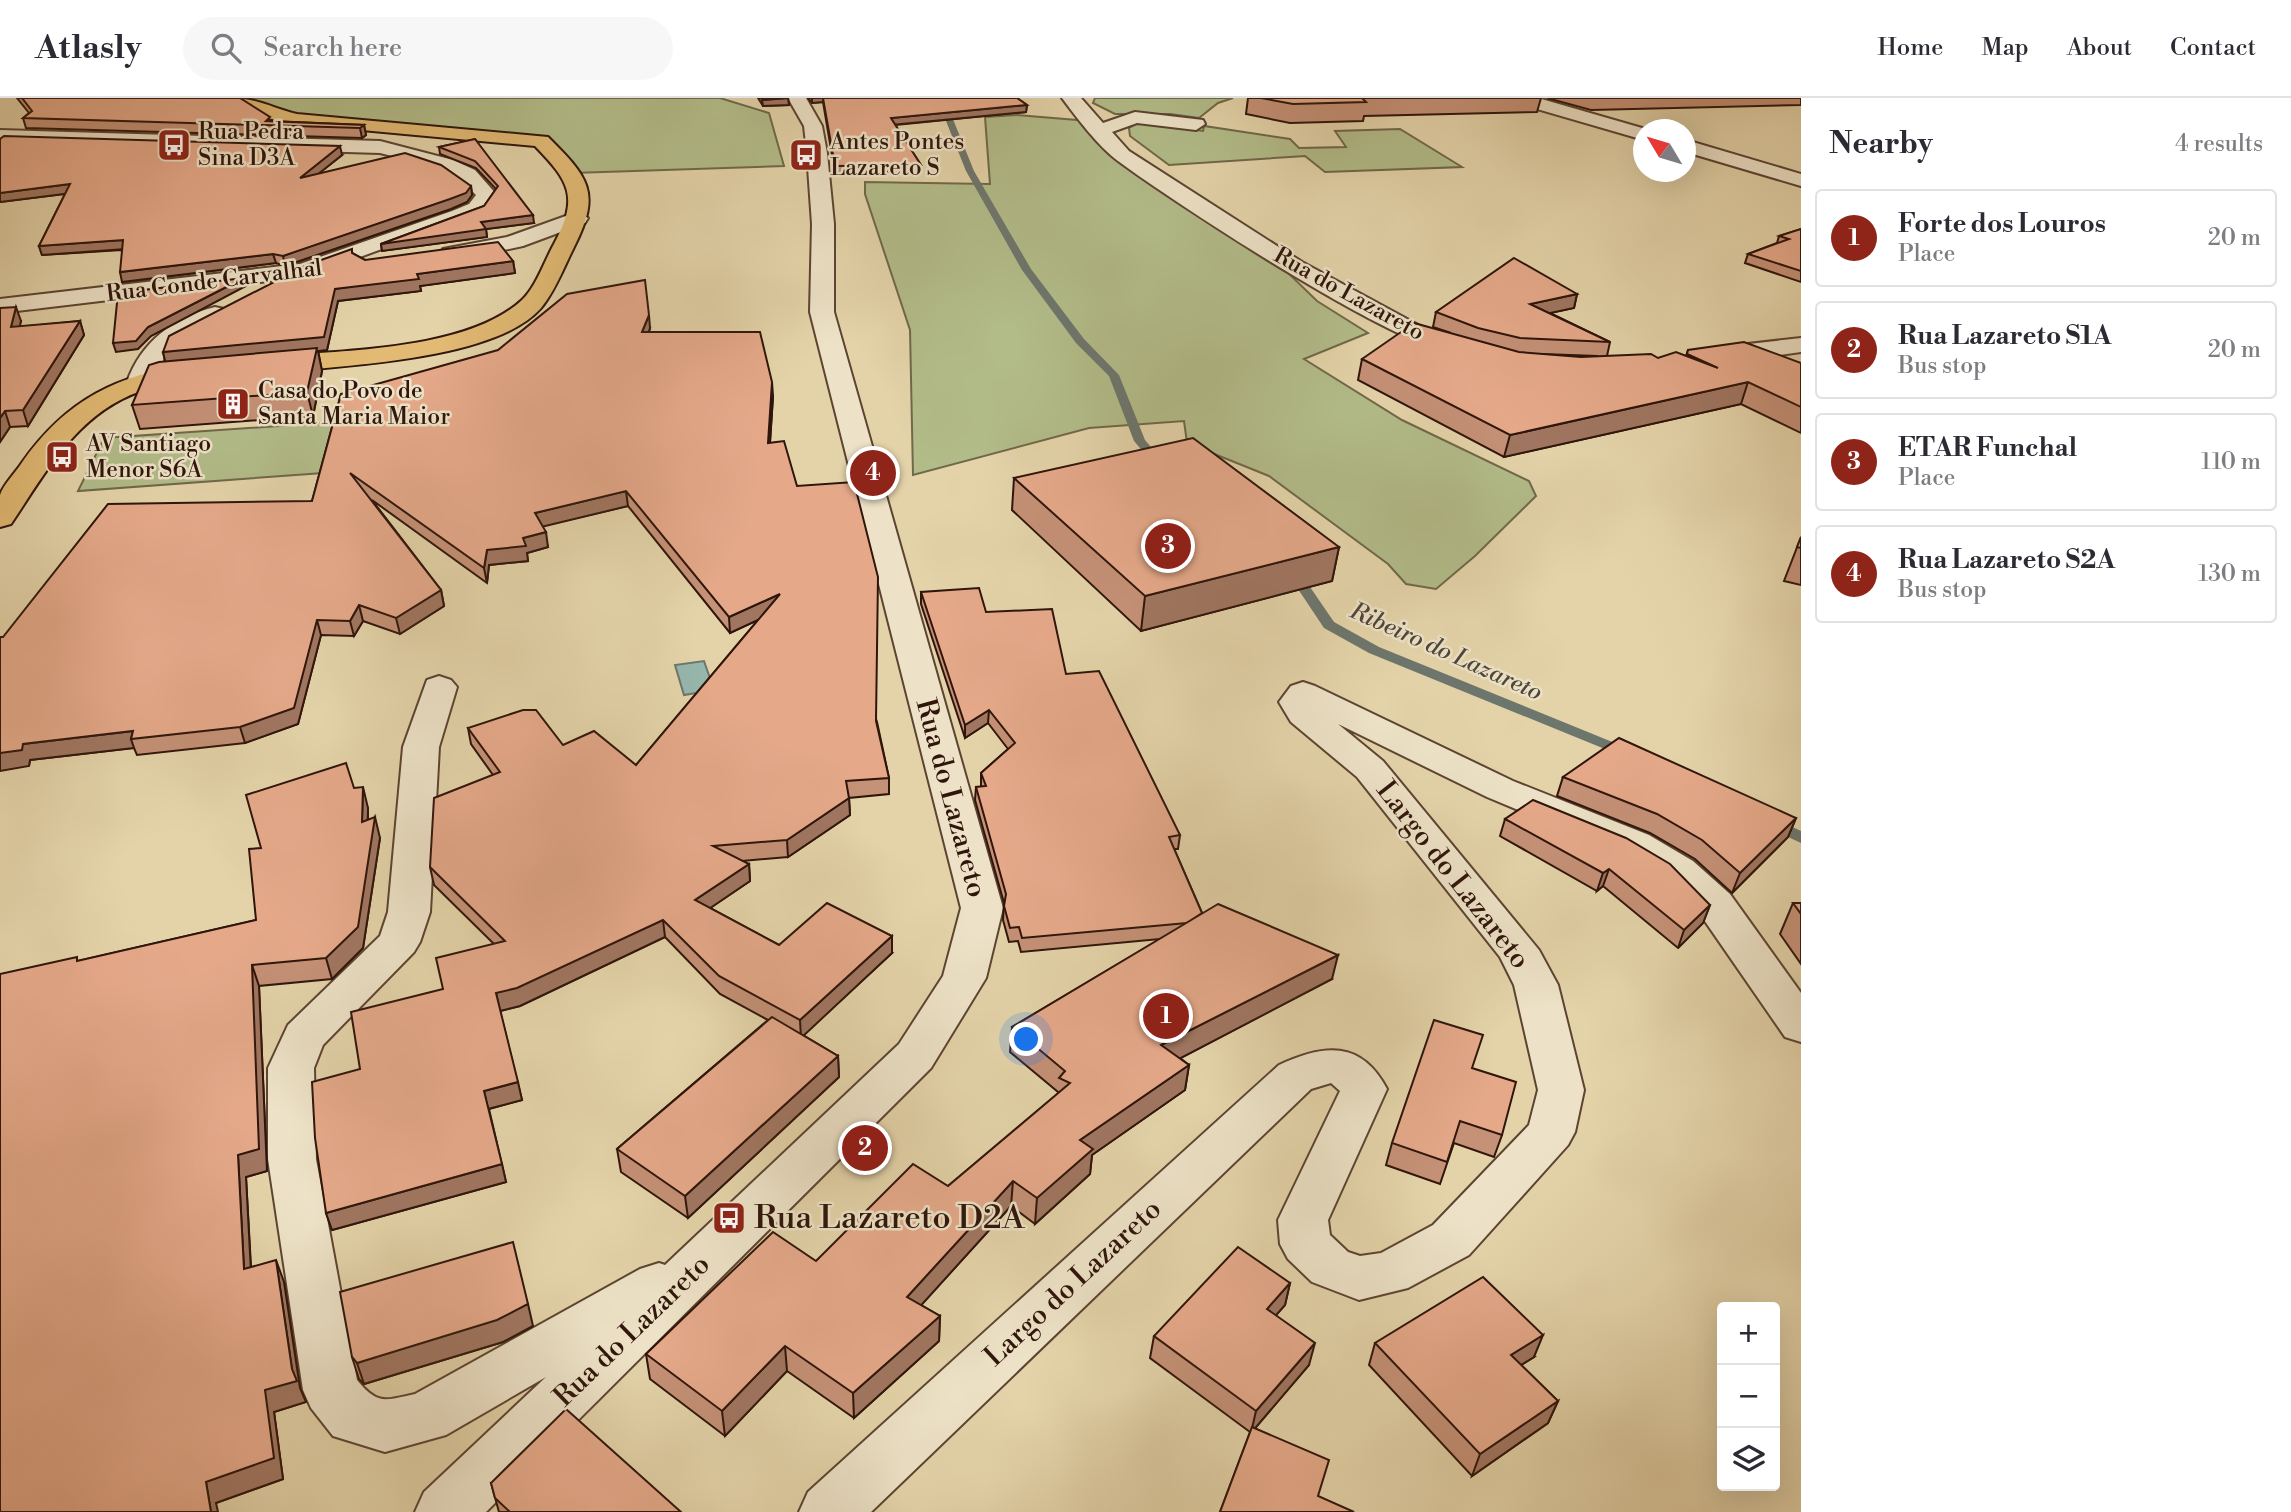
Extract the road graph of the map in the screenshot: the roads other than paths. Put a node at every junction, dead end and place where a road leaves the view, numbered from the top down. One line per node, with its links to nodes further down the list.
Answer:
1 (240, 98): 11 (main road)
2 (797, 98): 25 (street, Rua do Lazareto)
3 (1071, 98): 6 (street, Rua do Lazareto)
4 (1519, 98): 7 (street)
5 (1196, 124): 6 (street)
6 (1098, 131): 19 (street, Rua do Lazareto)
7 (1633, 131)
8 (0, 136): 16 (street)
9 (1696, 149): 10 (street)
10 (1801, 180)
11 (577, 218): 12 (street); 13 (main road)
12 (510, 244): 13 (street); 14 (street)
13 (559, 255): 21 (main road)
14 (428, 257)
15 (393, 260): 16 (street, Rua Conde Carvalhal)
16 (301, 270): 17 (street, Rua Conde Carvalhal); 21 (street)
17 (0, 306)
18 (1801, 345): 20 (street)
19 (1478, 354)
20 (1695, 358)
21 (140, 382): 22 (main road)
22 (0, 518)
23 (439, 687): 25 (street)
24 (1801, 1026): 27 (street, Largo do Lazareto)
25 (706, 1259): 26 (street, Rua do Lazareto)
26 (445, 1512)
27 (829, 1512)

